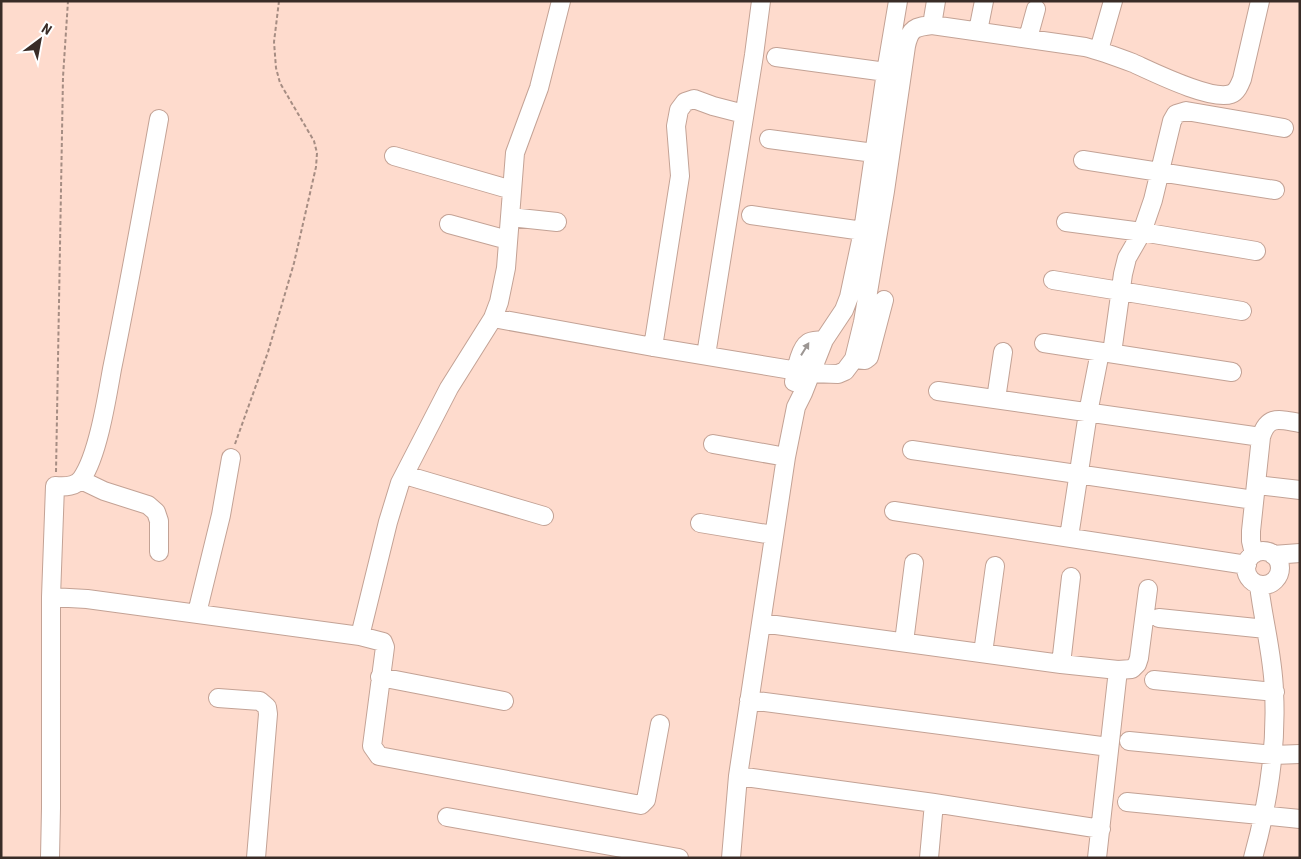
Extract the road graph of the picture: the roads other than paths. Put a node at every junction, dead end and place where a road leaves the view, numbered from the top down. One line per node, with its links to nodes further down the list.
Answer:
1 (556, 1): 20 (street)
2 (561, 1): 20 (street)
3 (761, 1): 16 (street)
4 (898, 1): 15 (street)
5 (936, 1): 10 (street)
6 (984, 1): 11 (street)
7 (1113, 1): 13 (street)
8 (1260, 1): 13 (street)
9 (1036, 9): 12 (street)
10 (932, 25): 11 (street); 46 (street)
11 (978, 31): 12 (street)
12 (1028, 38): 13 (street)
13 (1099, 50)
14 (776, 57): 15 (street)
15 (886, 72): 21 (street)
16 (744, 114): 42 (street); 45 (street)
17 (159, 119): 60 (street)
18 (1284, 128): 24 (street)
19 (769, 139): 21 (street)
20 (515, 153): 25 (street)
21 (874, 153): 32 (street)
22 (394, 156): 25 (street)
23 (1083, 160): 24 (street)
24 (1161, 171): 26 (street); 33 (street)
25 (512, 190): 28 (street)
26 (1275, 190)
27 (751, 215): 32 (street)
28 (510, 217): 29 (street); 34 (street)
29 (557, 222)
30 (1066, 222): 33 (street)
31 (448, 224): 34 (street)
32 (863, 231): 47 (street)
33 (1142, 232): 35 (street); 37 (street)
34 (508, 240): 40 (street)
35 (1256, 252)
36 (1054, 280): 37 (street)
37 (1120, 290): 39 (street); 44 (street)
38 (884, 300): 46 (street)
39 (1242, 311)
40 (493, 318): 42 (street); 59 (street)
41 (1044, 343): 44 (street)
42 (653, 347): 45 (street)
43 (1003, 352): 50 (street)
44 (1106, 352): 48 (street); 51 (street)
45 (706, 356): 47 (street)
46 (854, 359): 47 (street)
47 (803, 371): 56 (street)
48 (1232, 372)
49 (938, 391): 50 (street)
50 (996, 399): 51 (street)
51 (1088, 412): 53 (street); 58 (street)
52 (1300, 423): 53 (street)
53 (1261, 437): 62 (street)
54 (713, 444): 56 (street)
55 (912, 450): 58 (street)
56 (786, 457): 66 (street)
57 (231, 458): 78 (street)
58 (1078, 474): 62 (street); 67 (street)
59 (405, 475): 64 (street); 82 (street)
60 (81, 480): 68 (street); 77 (street)
61 (1300, 490): 62 (street)
62 (1255, 493): 71 (street)
63 (894, 511): 67 (street)
64 (544, 516)
65 (700, 523): 66 (street)
66 (773, 534): 80 (street)
67 (1069, 537): 71 (street)
68 (158, 552)
69 (1300, 553): 70 (street)
70 (1273, 555): 71 (street); 75 (street)
71 (1250, 559): 75 (street)
72 (914, 562): 83 (street)
73 (995, 566): 84 (street)
74 (1071, 578): 85 (street)
75 (1259, 585): 81 (street)
76 (1148, 589): 86 (street)
77 (51, 597): 78 (street); 105 (street)
78 (197, 613): 82 (street)
79 (1159, 618): 81 (street)
80 (761, 623): 83 (street); 91 (street)
81 (1266, 629): 89 (street)
82 (360, 636): 87 (street)
83 (904, 642): 84 (street)
84 (983, 653): 85 (street)
85 (1061, 664): 86 (street)
86 (1118, 670): 95 (street)
87 (380, 677): 92 (street); 93 (street)
88 (1154, 680): 89 (street)
89 (1274, 692): 96 (street)
90 (218, 698): 106 (street)
91 (750, 700): 95 (street); 98 (street)
92 (504, 701)
93 (660, 724)
94 (1130, 740): 96 (street)
95 (1109, 747): 104 (street)
96 (1272, 754): 97 (street); 101 (street)
97 (1300, 754)
98 (738, 776): 100 (street); 108 (street)
99 (1128, 802): 101 (street)
100 (934, 803): 104 (street); 109 (street)
101 (1264, 815): 103 (street); 111 (street)
102 (447, 817): 107 (street)
103 (1300, 819)
104 (1102, 829): 110 (street)
105 (50, 858)
106 (256, 858)
107 (679, 858)
108 (731, 858)
109 (929, 858)
110 (1097, 858)
111 (1253, 858)

